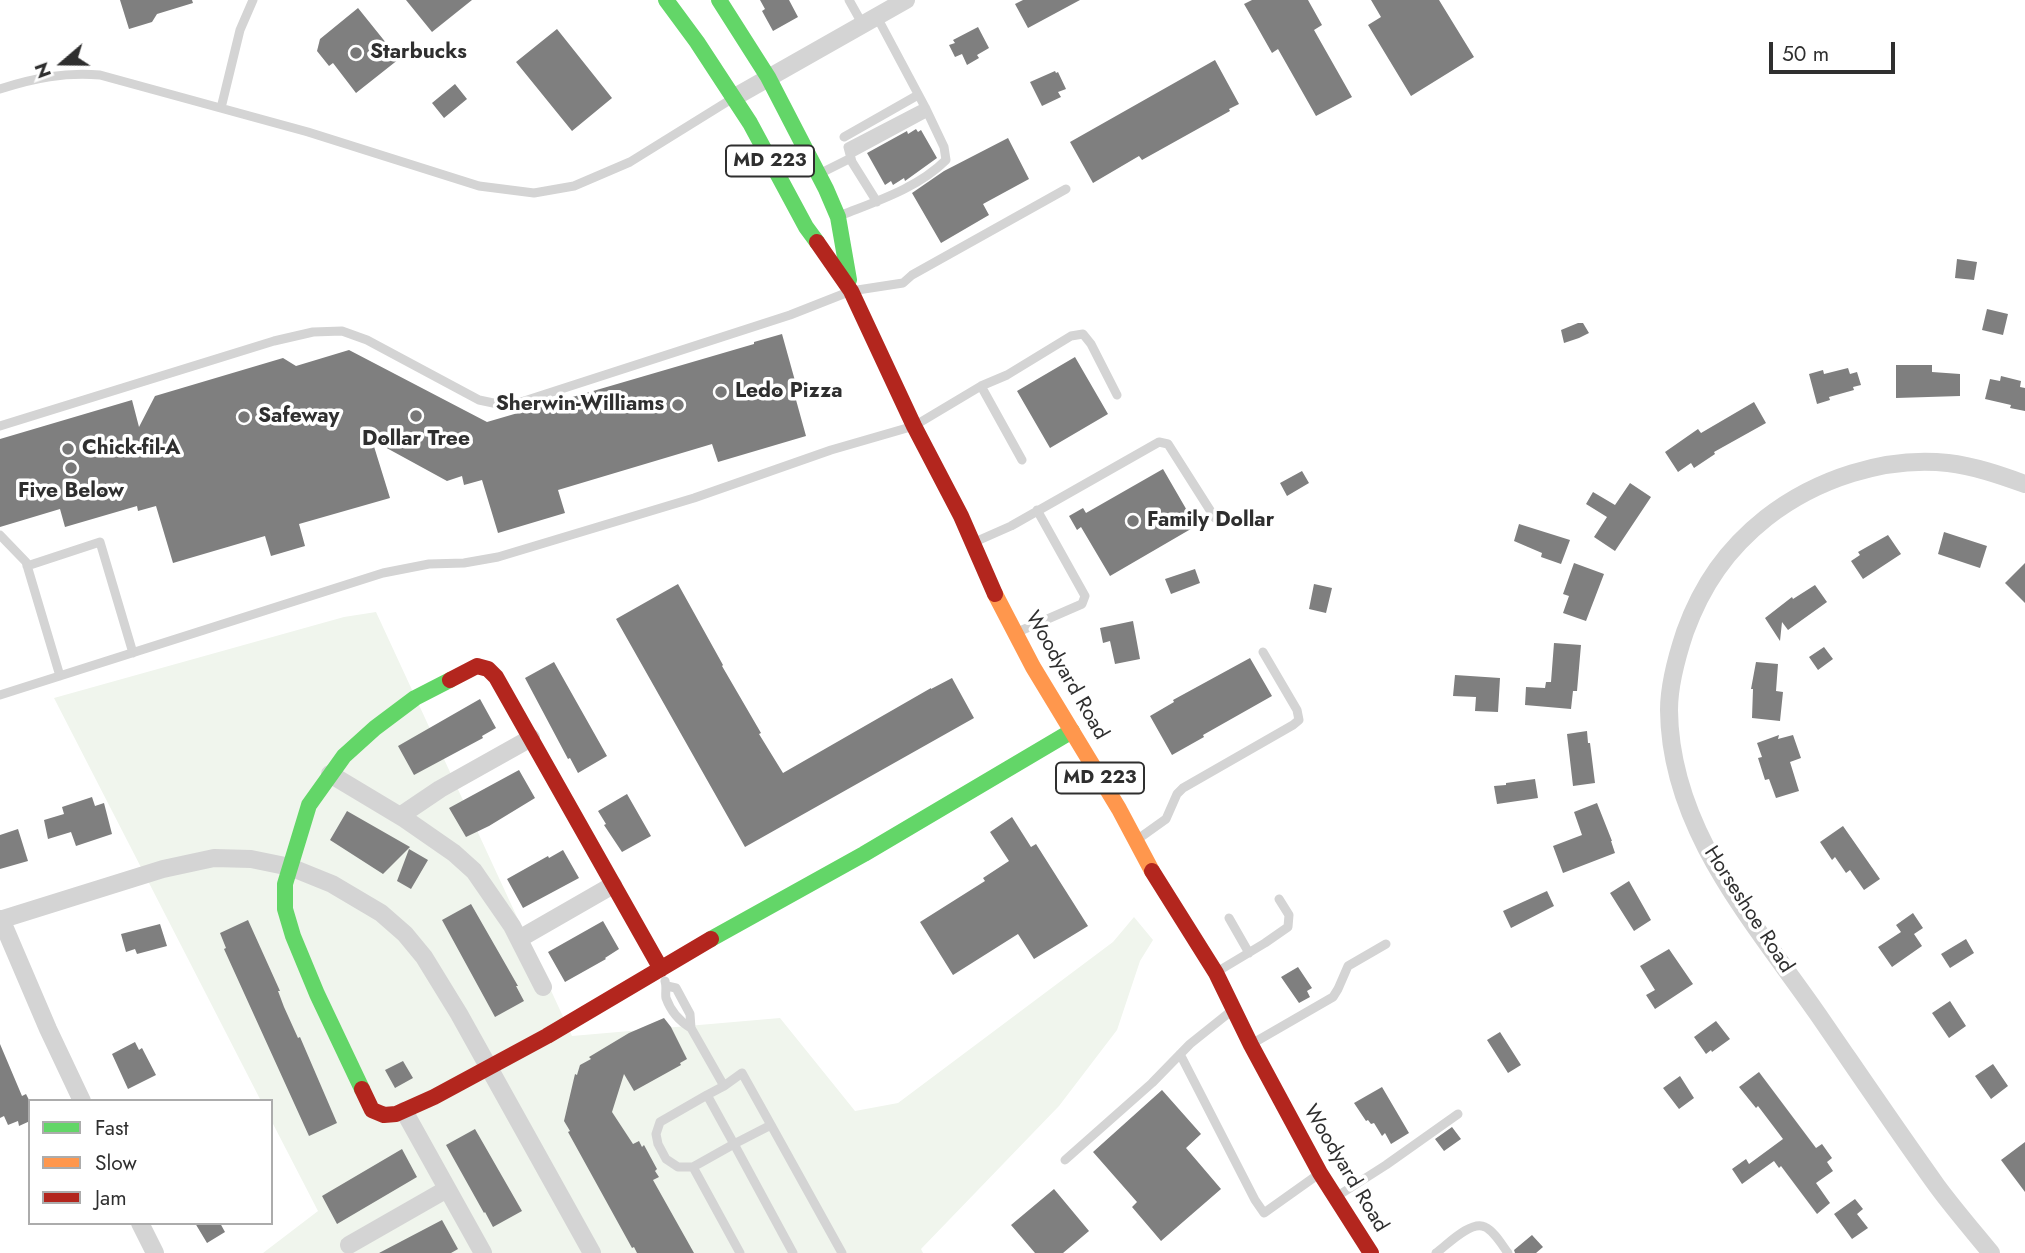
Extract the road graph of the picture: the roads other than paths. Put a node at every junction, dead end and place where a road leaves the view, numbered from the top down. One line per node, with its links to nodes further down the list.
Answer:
1 (253, 0): 11 (lane)
2 (666, 0): 9 (main road, Woodyard Road / MD 223)
3 (719, 0): 7 (main road, Woodyard Road / MD 223)
4 (849, 0): 6 (lane)
5 (906, 0): 6 (street)
6 (870, 21): 7 (street); 10 (lane)
7 (768, 77): 9 (street); 14 (main road, Woodyard Road / MD 223)
8 (0, 89): 11 (lane)
9 (733, 98): 11 (lane); 18 (main road, Woodyard Road / MD 223)
10 (923, 104): 12 (lane); 13 (lane); 16 (lane)
11 (221, 108)
12 (845, 140)
13 (850, 156): 14 (lane); 16 (lane)
14 (819, 174): 17 (main road, Woodyard Road / MD 223)
15 (1066, 189): 18 (lane)
16 (877, 202): 17 (lane)
17 (838, 216): 18 (main road, Woodyard Road / MD 223)
18 (850, 291): 21 (lane); 22 (main road, Woodyard Road / MD 223)
19 (981, 386): 20 (lane); 22 (lane); 23 (lane)
20 (1117, 395)
21 (0, 426)
22 (914, 426): 28 (main road, Woodyard Road / MD 223); 32 (lane)
23 (1022, 460)
24 (2025, 484): 78 (street, Horseshoe Road)
25 (1037, 510): 26 (lane); 28 (lane); 30 (lane)
26 (1215, 518)
27 (0, 535): 29 (lane)
28 (972, 544): 30 (main road, Woodyard Road / MD 223)
29 (27, 566): 32 (lane); 33 (lane)
30 (1016, 633): 35 (main road, Woodyard Road / MD 223)
31 (1263, 652): 39 (lane)
32 (133, 653): 33 (lane)
33 (60, 676): 34 (lane)
34 (0, 695)
35 (1072, 731): 39 (main road, Woodyard Road / MD 223); 48 (main road)
36 (531, 738): 37 (main road); 38 (street); 41 (main road)
37 (330, 774): 38 (street); 40 (main road)
38 (400, 816): 45 (street)
39 (1137, 840): 49 (main road, Woodyard Road / MD 223)
40 (290, 867): 44 (street); 54 (street); 58 (main road)
41 (613, 885): 45 (street); 48 (main road)
42 (1279, 899): 47 (lane)
43 (1229, 918): 47 (lane)
44 (1, 920): 57 (street)
45 (519, 939): 50 (street)
46 (1386, 944): 52 (lane)
47 (1249, 953): 49 (lane)
48 (661, 969): 54 (main road); 55 (lane)
49 (1216, 973): 51 (main road, Woodyard Road / MD 223)
50 (543, 987)
51 (1234, 1009): 52 (main road, Woodyard Road / MD 223); 53 (lane)
52 (1251, 1045): 64 (main road, Woodyard Road / MD 223)
53 (1180, 1054): 62 (lane); 64 (lane)
54 (488, 1068): 58 (main road); 71 (street)
55 (724, 1086): 56 (lane); 60 (lane)
56 (707, 1095): 61 (lane); 63 (lane)
57 (81, 1099)
58 (404, 1111): 65 (street)
59 (1458, 1114): 66 (lane)
60 (771, 1125): 61 (lane); 74 (lane)
61 (734, 1144): 63 (lane); 73 (lane)
62 (1065, 1160)
63 (693, 1167): 72 (lane)
64 (1320, 1173): 66 (main road, Woodyard Road / MD 223)
65 (447, 1189): 68 (street); 70 (street)
66 (1334, 1198): 75 (main road, Woodyard Road / MD 223)
67 (141, 1225): 69 (street)
68 (349, 1245)
69 (155, 1253)
70 (483, 1253)
71 (592, 1253)
72 (740, 1253)
73 (793, 1253)
74 (842, 1253)
75 (1371, 1253)
76 (1436, 1253): 77 (lane)
77 (1508, 1253)
78 (1991, 1253)

